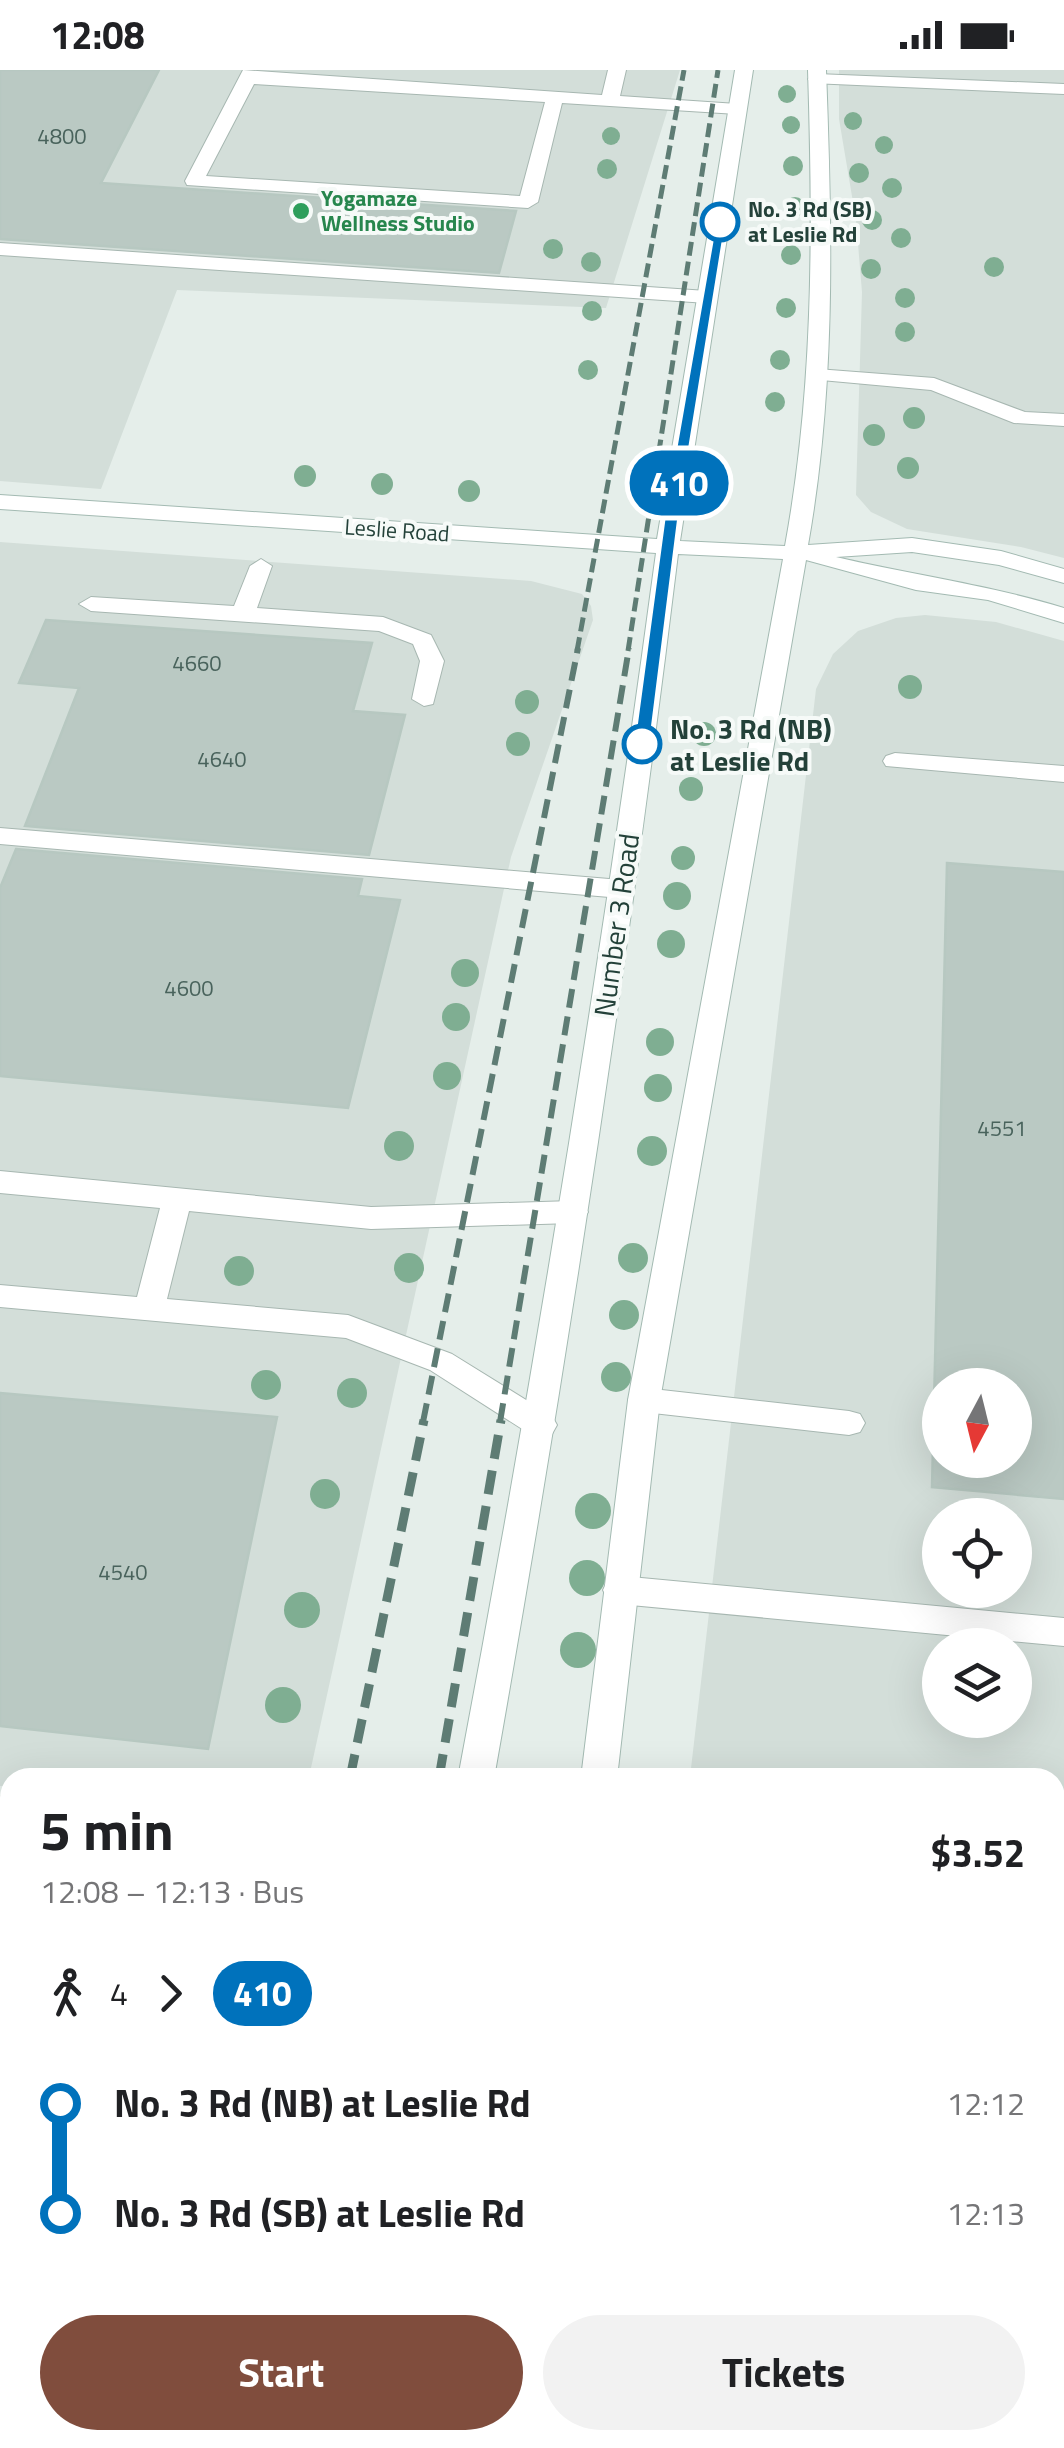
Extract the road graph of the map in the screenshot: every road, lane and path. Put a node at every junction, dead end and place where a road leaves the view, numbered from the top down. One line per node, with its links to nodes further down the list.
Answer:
1 (616, 70): 7 (main road)
2 (744, 70): 8 (main road, Number 3 Road)
3 (250, 74): 6 (main road); 6 (main road)
4 (817, 74): 5 (main road); 11 (main road)
5 (1064, 89)
6 (555, 97): 7 (main road)
7 (610, 101): 8 (main road)
8 (738, 109): 10 (main road, Number 3 Road)
9 (0, 249): 10 (main road)
10 (707, 297): 14 (main road, Number 3 Road)
11 (817, 375): 12 (main road); 15 (main road)
12 (1064, 420)
13 (0, 502): 14 (main road, Leslie Road)
14 (668, 548): 15 (main road, Leslie Road); 25 (main road, Number 3 Road)
15 (794, 553): 17 (main road, Leslie Road); 20 (main road, Leslie Road); 31 (main road)
16 (261, 566): 19 (main road)
17 (1064, 576)
18 (90, 604): 19 (main road)
19 (243, 614): 21 (main road)
20 (1064, 616)
21 (424, 699)
22 (895, 762): 23 (main road)
23 (1064, 774)
24 (0, 836): 25 (main road)
25 (621, 889): 28 (main road, Number 3 Road)
26 (0, 1182): 27 (main road)
27 (177, 1199): 28 (main road); 30 (main road)
28 (573, 1212): 33 (main road, Number 3 Road)
29 (0, 1296): 30 (main road)
30 (148, 1310): 33 (main road)
31 (644, 1400): 32 (main road); 34 (main road)
32 (848, 1423)
33 (541, 1425): 36 (main road, Number 3 Road)
34 (620, 1590): 35 (main road); 37 (main road)
35 (1064, 1632)
36 (478, 1768)
37 (600, 1768)

